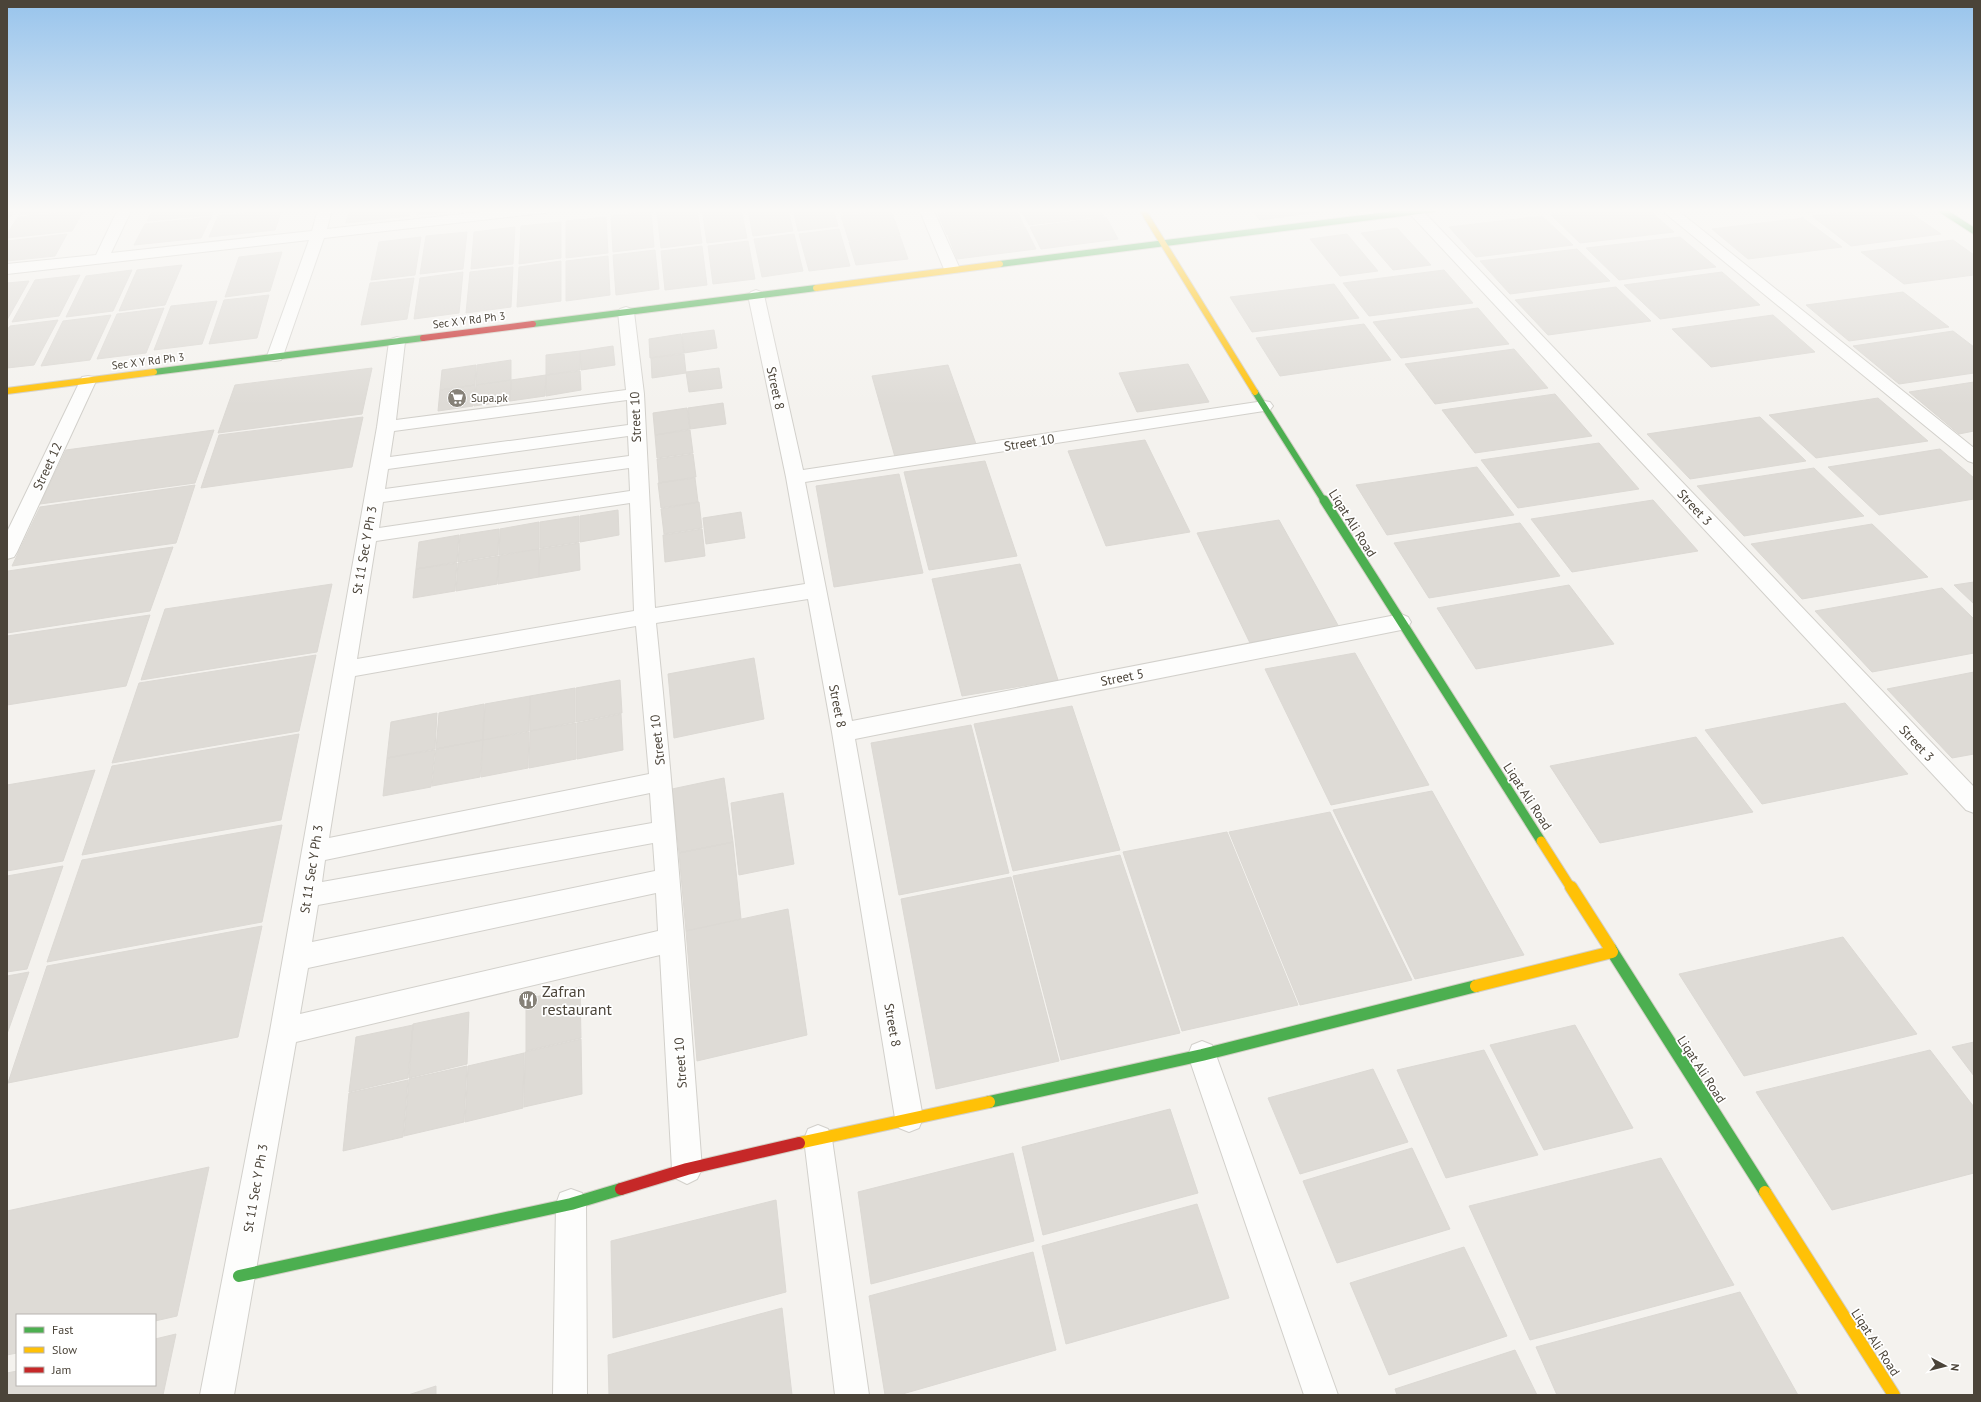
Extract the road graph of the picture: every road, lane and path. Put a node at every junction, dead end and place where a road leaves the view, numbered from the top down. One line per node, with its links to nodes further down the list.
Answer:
1 (304, 274): 9 (street)
2 (911, 274): 6 (street, Sec X Y Rd Ph 3)
3 (1182, 274): 13 (street, Liqat Ali Road)
4 (1475, 274): 30 (street, Street 3)
5 (1748, 274): 16 (street)
6 (756, 295): 7 (street, Sec X Y Rd Ph 3); 19 (street, Street 8)
7 (626, 312): 8 (street, Sec X Y Rd Ph 3); 12 (street, Street 10)
8 (397, 342): 9 (street, Sec X Y Rd Ph 3); 14 (street, St 11 Sec Y Ph 3)
9 (275, 356): 10 (street, Sec X Y Rd Ph 3)
10 (88, 381): 11 (street, Sec X Y Rd Ph 3); 23 (street, Street 12)
11 (7, 391)
12 (635, 394): 14 (street); 15 (street, Street 10)
13 (1264, 406): 19 (street, Street 10); 26 (street, Liqat Ali Road)
14 (386, 427): 18 (street, St 11 Sec Y Ph 3)
15 (636, 429): 17 (street, Street 10); 18 (street)
16 (1974, 457)
17 (637, 461): 20 (street, Street 10); 21 (street)
18 (379, 464): 21 (street, St 11 Sec Y Ph 3)
19 (795, 477): 24 (street, Street 8)
20 (638, 496): 22 (street); 25 (street, Street 10)
21 (373, 497): 22 (street, St 11 Sec Y Ph 3)
22 (367, 536): 27 (street, St 11 Sec Y Ph 3)
23 (7, 552)
24 (816, 590): 25 (street); 28 (street, Street 8)
25 (645, 617): 27 (street); 29 (street, Street 10)
26 (1401, 622): 28 (street, Street 5); 36 (street, Liqat Ali Road)
27 (344, 670): 32 (street, St 11 Sec Y Ph 3)
28 (843, 732): 40 (street, Street 8)
29 (662, 781): 31 (street, Street 10); 32 (street)
30 (1974, 804)
31 (664, 831): 33 (street, Street 10); 34 (street)
32 (314, 852): 34 (street, St 11 Sec Y Ph 3)
33 (668, 879): 35 (street, Street 10); 37 (street)
34 (306, 896): 37 (street, St 11 Sec Y Ph 3)
35 (672, 940): 38 (street); 42 (street, Street 10)
36 (1612, 952): 39 (street); 49 (street, Liqat Ali Road)
37 (296, 958): 38 (street, St 11 Sec Y Ph 3)
38 (284, 1031): 44 (street, St 11 Sec Y Ph 3)
39 (1202, 1055): 40 (street); 48 (street)
40 (909, 1118): 41 (street)
41 (818, 1139): 42 (street); 47 (street)
42 (687, 1169): 43 (street)
43 (571, 1204): 44 (street); 46 (street)
44 (239, 1276): 45 (street, St 11 Sec Y Ph 3)
45 (217, 1395)
46 (570, 1395)
47 (852, 1395)
48 (1321, 1395)
49 (1894, 1395)

